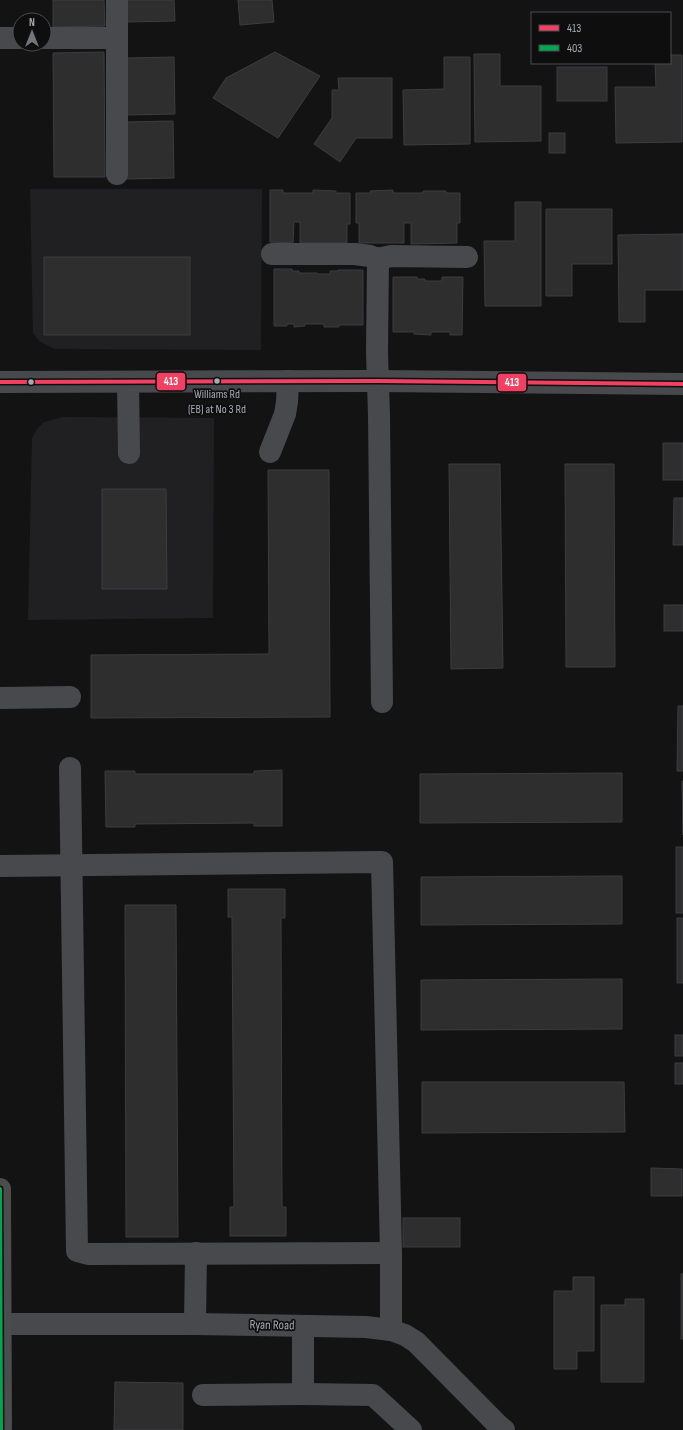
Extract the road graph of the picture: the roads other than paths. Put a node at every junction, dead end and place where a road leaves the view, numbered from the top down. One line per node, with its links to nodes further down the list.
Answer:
1 (117, 0): 5 (street)
2 (0, 38): 3 (street)
3 (12, 38)
4 (52, 38): 5 (street)
5 (117, 38): 6 (street)
6 (117, 174)
7 (272, 254): 9 (street)
8 (467, 257): 9 (street)
9 (378, 259): 11 (street)
10 (288, 381): 11 (street); 13 (street); 15 (street)
11 (377, 381): 14 (street); 19 (street)
12 (0, 382): 13 (street)
13 (128, 382): 16 (street)
14 (683, 384)
15 (270, 452)
16 (129, 453)
17 (70, 697): 18 (street)
18 (0, 698)
19 (382, 702)
20 (70, 768): 21 (street)
21 (70, 865): 22 (street); 24 (street); 25 (street)
22 (0, 866)
23 (0, 1189): 26 (main road)
24 (196, 1253): 25 (street); 27 (street)
25 (391, 1253): 29 (street)
26 (1, 1324): 27 (street, Ryan Road); 32 (main road)
27 (195, 1324): 28 (street, Ryan Road)
28 (303, 1326): 29 (street, Ryan Road); 30 (street)
29 (391, 1330): 34 (street, Ryan Road)
30 (303, 1394): 31 (street); 33 (street)
31 (203, 1395)
32 (1, 1430)
33 (411, 1430)
34 (504, 1430)

